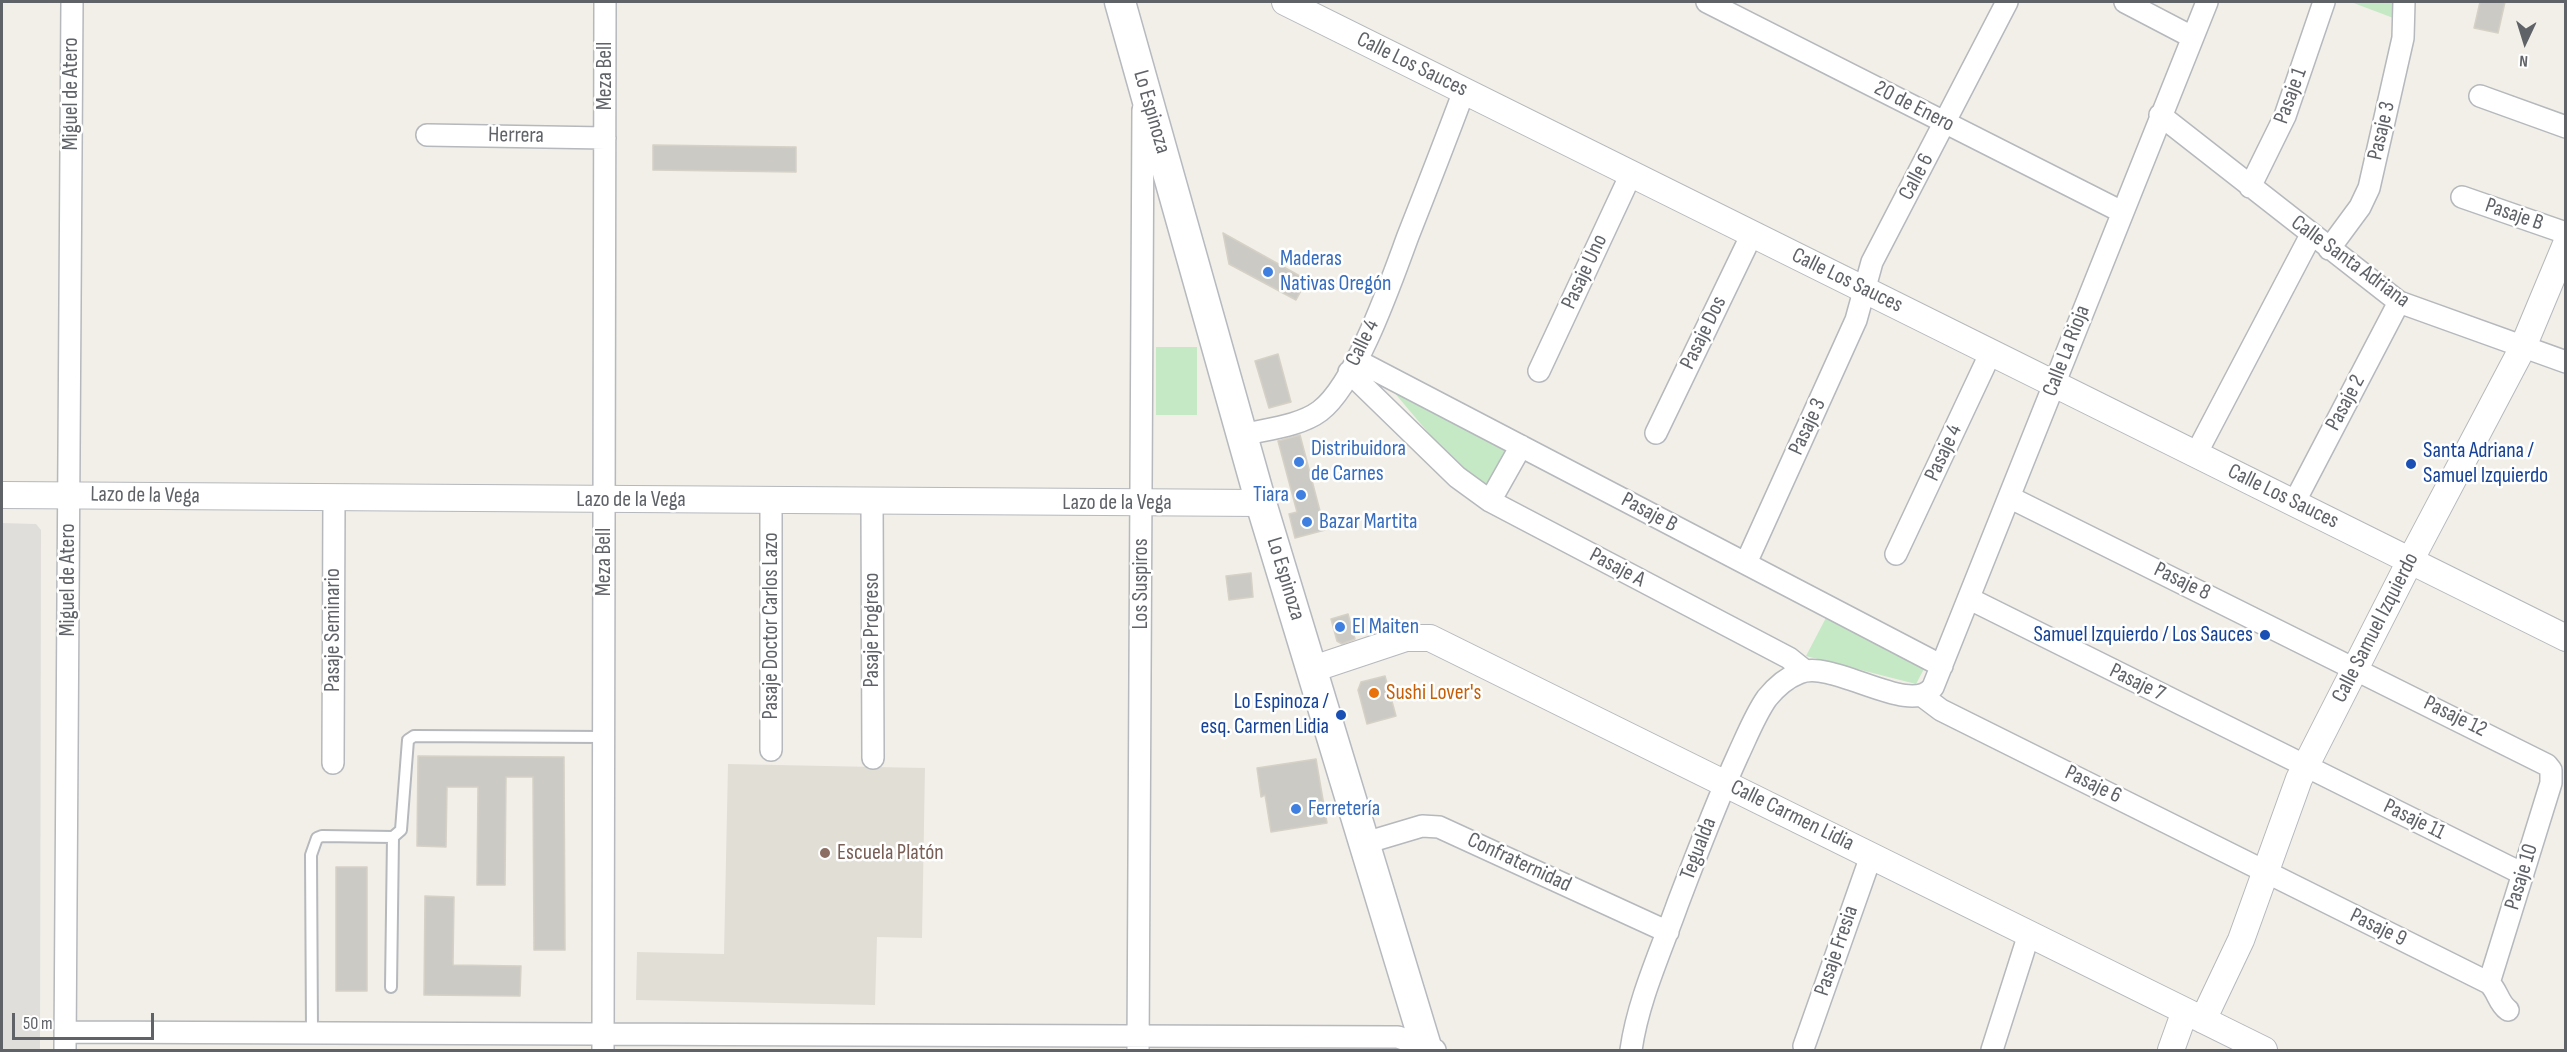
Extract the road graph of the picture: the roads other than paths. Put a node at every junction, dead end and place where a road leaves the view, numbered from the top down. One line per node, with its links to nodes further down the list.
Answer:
1 (72, 2): 42 (street, Miguel de Atero)
2 (605, 2): 19 (street, Meza Bell)
3 (1120, 2): 12 (main road, Lo Espinoza)
4 (1285, 2): 13 (street, Calle Los Sauces)
5 (1707, 2): 16 (street, 20 de Enero)
6 (2007, 2): 16 (street, Calle 6)
7 (2125, 2): 11 (street)
8 (2207, 2): 11 (street, Calle La Rioja)
9 (2324, 2): 21 (street, Pasaje 1)
10 (2404, 2): 28 (street, Pasaje 3)
11 (2192, 37): 15 (street, Calle La Rioja)
12 (1143, 82): 38 (main road, Lo Espinoza); 49 (street, Los Suspiros)
13 (1464, 91): 20 (street, Calle Los Sauces); 34 (street, Calle 4)
14 (2480, 96): 17 (street)
15 (2160, 115): 21 (street, Calle Santa Adriana); 23 (street, Calle La Rioja)
16 (1945, 123): 23 (street, 20 de Enero); 29 (street, Calle 6)
17 (2565, 127)
18 (427, 135): 19 (street, Herrera)
19 (605, 138): 45 (street, Meza Bell)
20 (1631, 174): 25 (street, Calle Los Sauces); 35 (street, Pasaje Uno)
21 (2250, 187): 26 (street, Calle Santa Adriana)
22 (2462, 197): 24 (street, Pasaje B)
23 (2122, 212): 36 (street, Calle La Rioja)
24 (2565, 233)
25 (1752, 234): 29 (street, Calle Los Sauces); 37 (street, Pasaje Dos)
26 (2311, 236): 28 (street, Calle Santa Adriana); 40 (street)
27 (2565, 244): 31 (street, Calle Samuel Izquierdo)
28 (2329, 249): 30 (street, Calle Santa Adriana)
29 (1865, 290): 32 (street, Calle Los Sauces); 54 (street, Pasaje 3)
30 (2398, 302): 31 (street, Calle Santa Adriana); 51 (street, Pasaje 2)
31 (2523, 347): 33 (street, Calle Santa Adriana); 53 (street, Calle Samuel Izquierdo)
32 (1991, 352): 36 (street, Calle Los Sauces); 52 (street, Pasaje 4)
33 (2565, 362)
34 (1352, 366): 38 (street, Calle 4); 39 (street, Pasaje B); 47 (street, Pasaje A)
35 (1539, 371)
36 (2055, 384): 40 (street, Calle Los Sauces); 43 (street, Calle La Rioja)
37 (1656, 433)
38 (1242, 435): 50 (main road, Lo Espinoza)
39 (1521, 446): 47 (street); 54 (street, Pasaje B)
40 (2196, 454): 51 (street, Calle Los Sauces)
41 (2, 495): 42 (street, Lazo de la Vega)
42 (69, 495): 44 (street, Lazo de la Vega); 81 (street, Miguel de Atero)
43 (2009, 497): 55 (street, Calle La Rioja); 58 (street, Pasaje 8)
44 (334, 498): 45 (street, Lazo de la Vega); 65 (street, Pasaje Seminario)
45 (604, 500): 46 (street, Lazo de la Vega); 62 (street, Meza Bell)
46 (771, 501): 48 (street, Lazo de la Vega); 63 (street, Pasaje Doctor Carlos Lazo)
47 (1490, 501): 60 (street, Pasaje A)
48 (872, 502): 49 (street, Lazo de la Vega); 64 (street, Pasaje Progreso)
49 (1141, 503): 50 (street, Lazo de la Vega); 84 (street, Los Suspiros)
50 (1261, 503): 59 (main road, Lo Espinoza)
51 (2294, 503): 53 (street, Calle Los Sauces)
52 (1896, 554)
53 (2410, 561): 56 (street, Calle Los Sauces); 58 (street, Calle Samuel Izquierdo)
54 (1746, 563): 57 (street, Pasaje B)
55 (1970, 599): 57 (street, Calle La Rioja); 66 (street, Pasaje 7)
56 (2565, 638)
57 (1942, 666): 61 (street, Calle La Rioja)
58 (2355, 668): 66 (street, Calle Samuel Izquierdo); 67 (street, Pasaje 12)
59 (1313, 669): 68 (street, Calle Carmen Lidia); 70 (main road, Lo Espinoza)
60 (1804, 670): 61 (street, Pasaje A); 68 (street, Tegualda)
61 (1921, 695): 72 (street, Pasaje 6)
62 (603, 737): 69 (lane); 83 (street, Meza Bell)
63 (771, 750)
64 (873, 758)
65 (333, 763)
66 (2305, 766): 72 (street, Calle Samuel Izquierdo); 73 (street, Pasaje 11)
67 (2551, 770): 73 (street, Pasaje 10)
68 (1725, 783): 71 (street, Calle Carmen Lidia); 74 (street, Tegualda)
69 (393, 837): 77 (lane); 80 (lane)
70 (1365, 843): 74 (street, Confraternidad); 86 (main road, Lo Espinoza)
71 (1871, 855): 75 (street, Calle Carmen Lidia); 85 (street, Pasaje Fresia)
72 (2266, 872): 76 (street, Pasaje 9); 79 (street, Calle Samuel Izquierdo)
73 (2523, 874): 76 (street, Pasaje 10)
74 (1668, 932): 87 (street, Tegualda)
75 (2029, 934): 79 (street, Calle Carmen Lidia); 88 (street)
76 (2489, 983): 78 (street)
77 (391, 987)
78 (2508, 1010)
79 (2194, 1016): 89 (street, Calle Samuel Izquierdo); 90 (street, Calle Carmen Lidia)
80 (312, 1033): 82 (street); 83 (street)
81 (65, 1041): 82 (street)
82 (278, 1042)
83 (603, 1042): 84 (street)
84 (1138, 1043): 86 (street)
85 (1804, 1046)
86 (1429, 1049)
87 (1631, 1050)
88 (1992, 1050)
89 (2171, 1050)
90 (2264, 1050)

